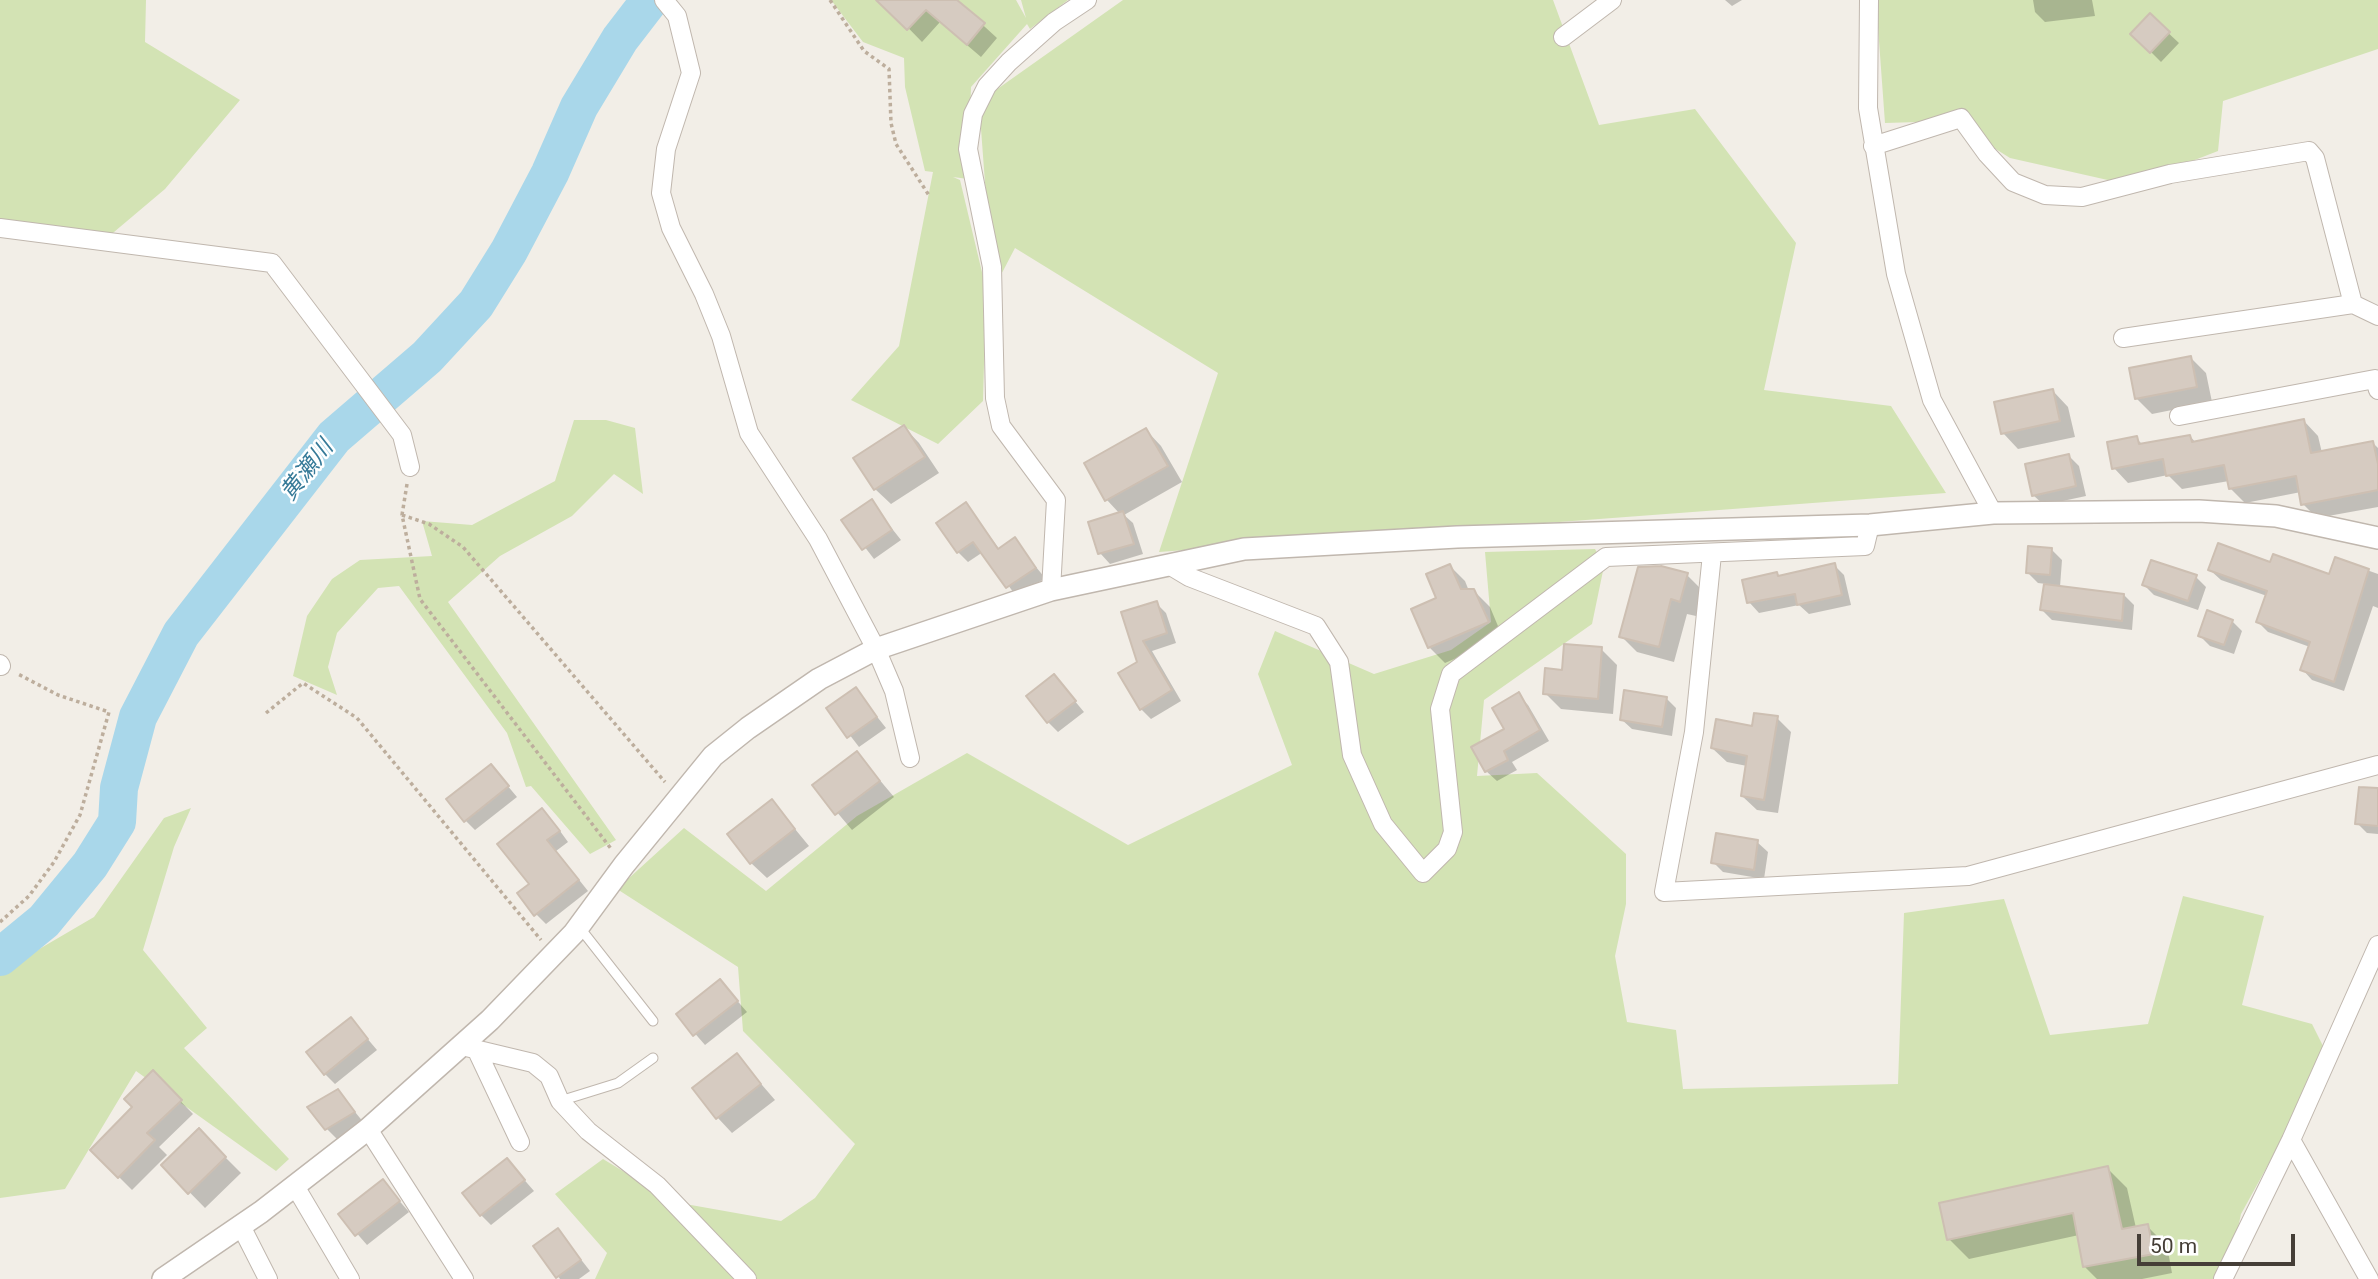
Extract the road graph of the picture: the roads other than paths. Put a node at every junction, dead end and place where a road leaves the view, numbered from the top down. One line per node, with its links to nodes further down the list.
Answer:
1 (664, 0): 20 (street)
2 (1087, 0): 19 (street)
3 (1612, 0): 5 (street)
4 (1869, 0): 6 (street)
5 (1563, 37)
6 (1873, 146): 8 (street); 14 (street)
7 (0, 228): 13 (street)
8 (2353, 303): 9 (street); 10 (street)
9 (2378, 316)
10 (2123, 338)
11 (2377, 380): 12 (street)
12 (2179, 416)
13 (410, 467)
14 (1993, 513): 15 (street); 16 (street)
15 (1870, 525): 17 (street); 18 (street)
16 (2378, 538)
17 (1712, 554): 18 (street); 22 (street)
18 (1169, 565): 19 (street)
19 (1051, 590): 20 (street)
20 (876, 649): 21 (street); 23 (street)
21 (910, 758)
22 (2378, 765)
23 (579, 927): 25 (lane); 26 (street)
24 (2378, 945): 30 (street)
25 (653, 1021)
26 (469, 1049): 28 (street); 29 (street); 31 (street)
27 (653, 1058): 28 (lane)
28 (559, 1101): 38 (street)
29 (368, 1129): 32 (street); 37 (street)
30 (2291, 1140): 39 (street); 40 (street)
31 (520, 1142)
32 (295, 1186): 33 (street); 36 (street)
33 (241, 1226): 34 (street); 35 (street)
34 (163, 1279)
35 (268, 1279)
36 (350, 1279)
37 (464, 1279)
38 (747, 1279)
39 (2224, 1279)
40 (2369, 1279)

